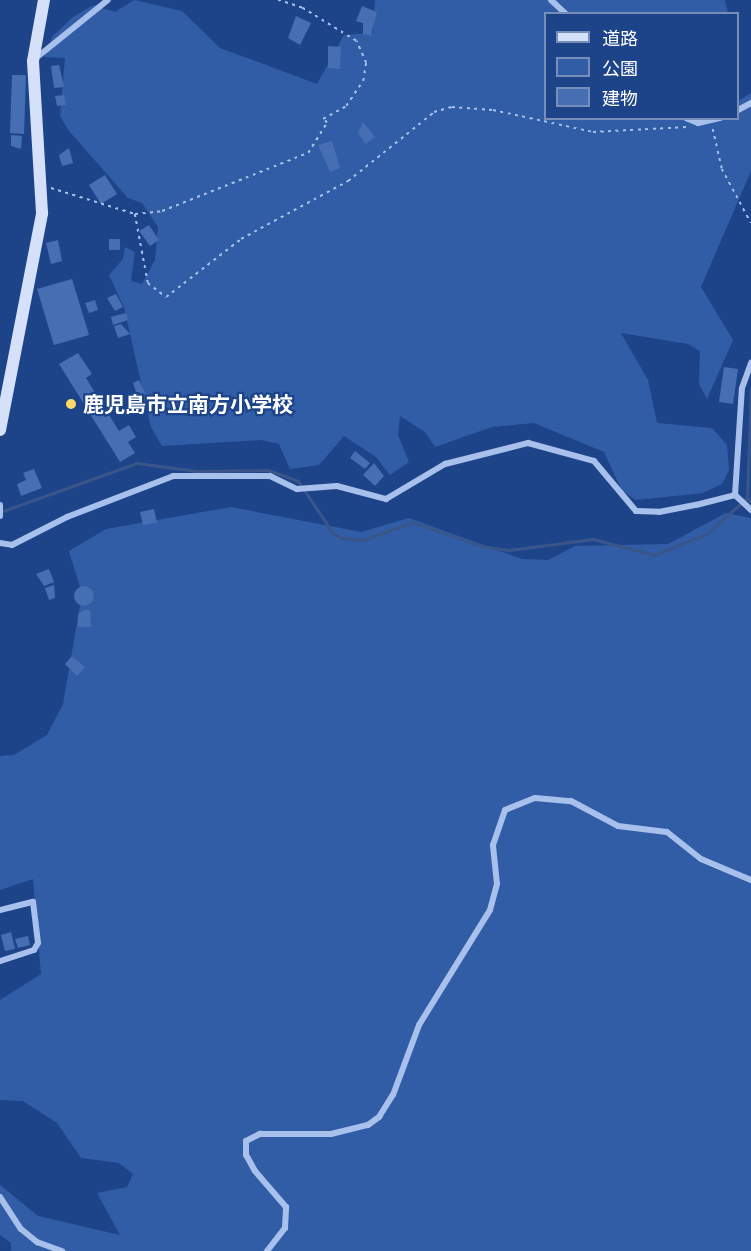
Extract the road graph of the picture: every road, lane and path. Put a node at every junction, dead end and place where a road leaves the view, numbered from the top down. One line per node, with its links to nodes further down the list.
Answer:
1 (44, 0): 6 (main road)
2 (108, 0): 6 (street)
3 (277, 0): 11 (path)
4 (551, 0): 5 (street)
5 (564, 12)
6 (33, 61): 10 (main road)
7 (699, 120): 9 (street)
8 (716, 120): 9 (street)
9 (712, 122): 11 (path); 12 (path)
10 (40, 185): 11 (path); 14 (main road)
11 (135, 214)
12 (751, 223)
13 (751, 363): 15 (street)
14 (0, 430)
15 (743, 503): 18 (street)
16 (0, 505): 17 (street)
17 (0, 516)
18 (0, 543)
19 (751, 880): 24 (street)
20 (0, 910): 21 (street)
21 (0, 961)
22 (0, 1197): 23 (street)
23 (62, 1251)
24 (267, 1251)

